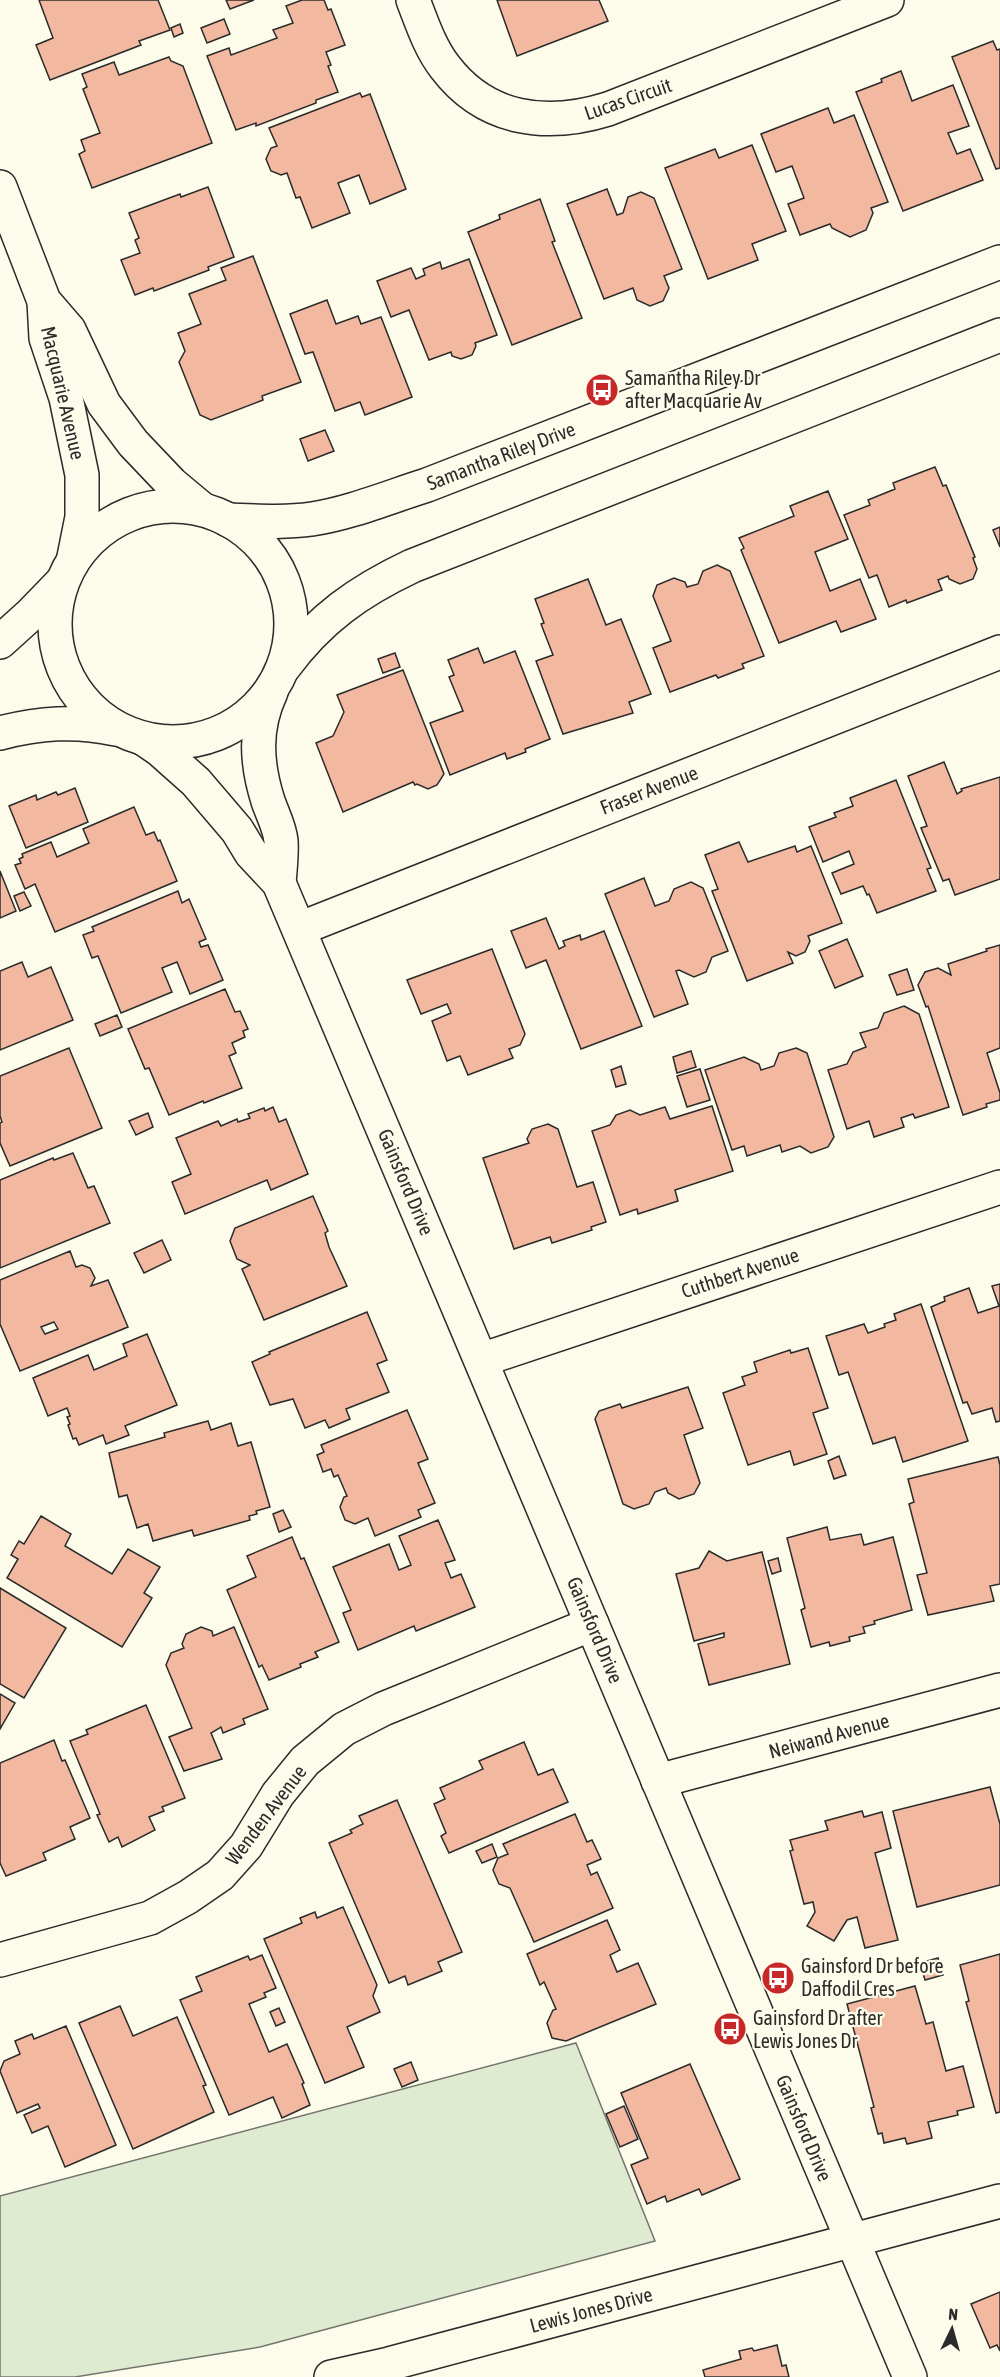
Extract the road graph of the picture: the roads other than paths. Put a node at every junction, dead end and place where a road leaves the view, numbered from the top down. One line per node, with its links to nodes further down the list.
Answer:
1 (413, 0): 2 (street, Lucas Circuit)
2 (887, 0)
3 (0, 187): 5 (street, Macquarie Avenue)
4 (1000, 262): 7 (street, Samantha Riley Drive)
5 (45, 301): 7 (street, Macquarie Avenue); 8 (street, Macquarie Avenue)
6 (1000, 335): 11 (street)
7 (215, 514): 8 (street, Samantha Riley Drive); 11 (street, Macquarie Avenue)
8 (68, 569): 9 (street); 13 (street, Macquarie Avenue)
9 (0, 642)
10 (1000, 652): 15 (street, Fraser Avenue)
11 (277, 679): 13 (street); 14 (street, Gainsford Drive)
12 (0, 733): 13 (street)
13 (130, 734): 14 (street, Gainsford Drive)
14 (279, 883): 15 (street, Gainsford Drive)
15 (299, 929): 17 (street, Gainsford Drive)
16 (1000, 1187): 17 (street, Cuthbert Avenue)
17 (481, 1360): 18 (street, Gainsford Drive)
18 (592, 1624): 20 (street, Gainsford Drive); 21 (street, Wenden Avenue)
19 (1000, 1690): 20 (street, Neiwand Avenue)
20 (658, 1781): 23 (street, Gainsford Drive)
21 (0, 1960)
22 (1000, 2201): 23 (street, Lewis Jones Drive)
23 (851, 2240): 24 (street, Lewis Jones Drive); 25 (street, Gainsford Drive)
24 (331, 2377)
25 (910, 2377)

